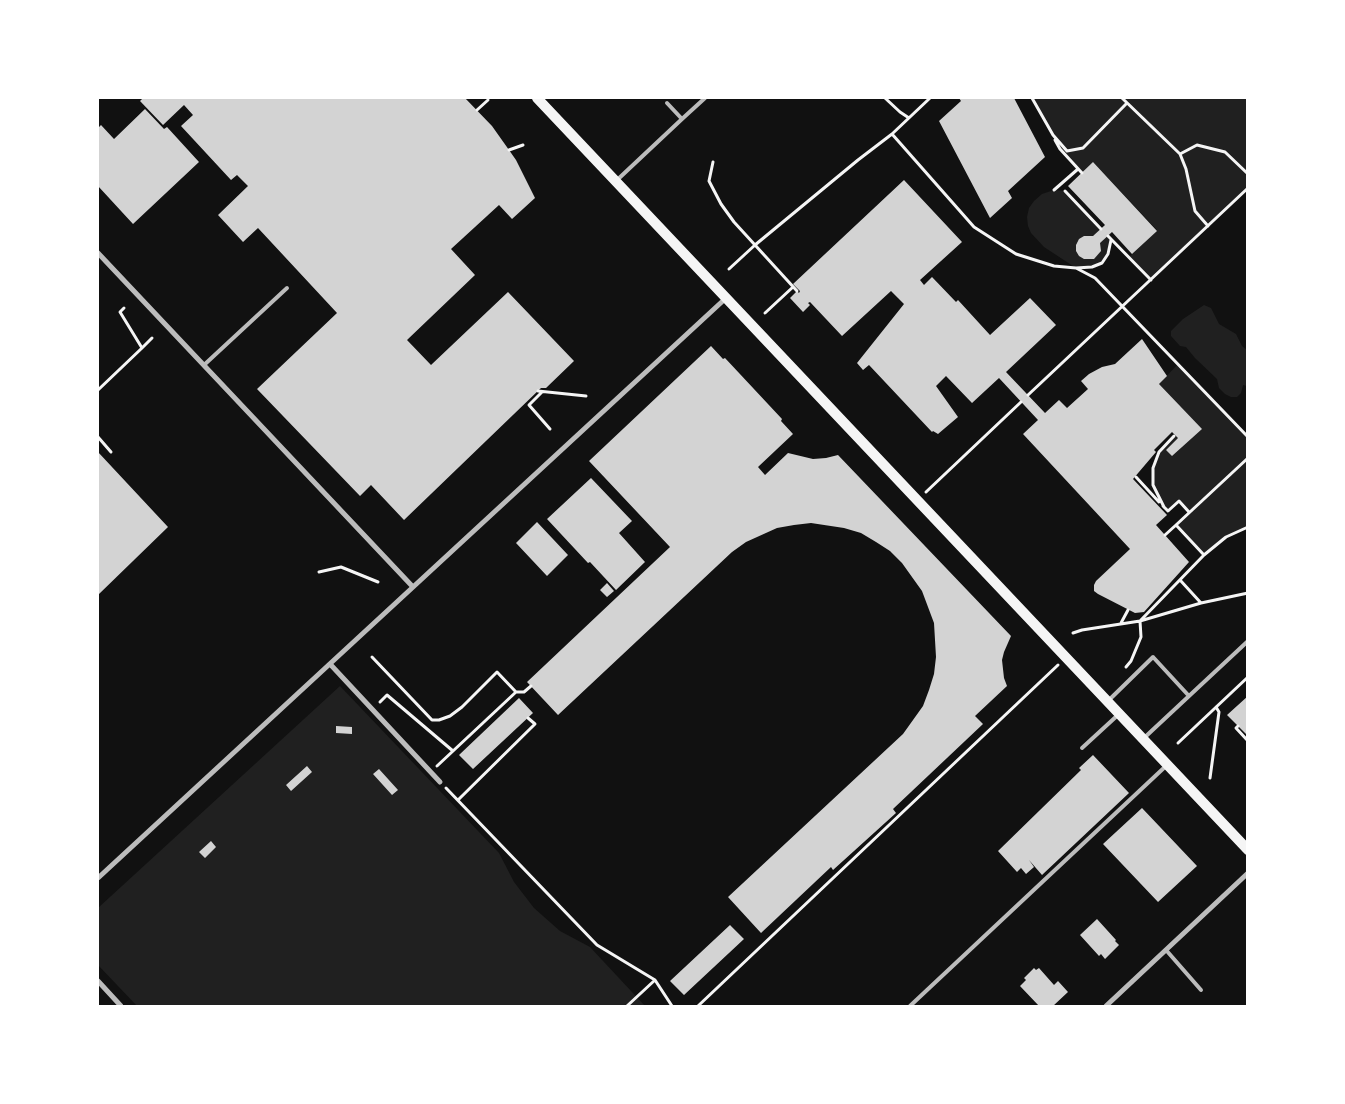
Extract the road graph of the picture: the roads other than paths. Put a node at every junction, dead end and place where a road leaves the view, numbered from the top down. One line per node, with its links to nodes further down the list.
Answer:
1 (537, 98): 5 (main road)
2 (705, 98): 4 (lane)
3 (667, 103): 4 (lane)
4 (682, 119): 5 (lane)
5 (616, 181): 8 (main road)
6 (98, 253): 9 (street)
7 (287, 288): 9 (lane)
8 (726, 298): 10 (street); 14 (main road)
9 (204, 366): 10 (street)
10 (412, 587): 12 (street)
11 (1248, 641): 13 (lane)
12 (330, 664): 19 (street); 22 (street)
13 (1189, 696): 14 (lane); 16 (lane)
14 (1107, 702): 15 (main road)
15 (1119, 714): 16 (main road); 17 (lane)
16 (1143, 739): 18 (main road)
17 (1082, 748)
18 (1167, 765): 20 (main road); 27 (lane)
19 (440, 782)
20 (1248, 850)
21 (1248, 873): 23 (street)
22 (98, 878)
23 (1166, 950): 25 (lane); 28 (street)
24 (98, 982): 26 (street)
25 (1201, 990)
26 (121, 1006)
27 (910, 1006)
28 (1106, 1006)

